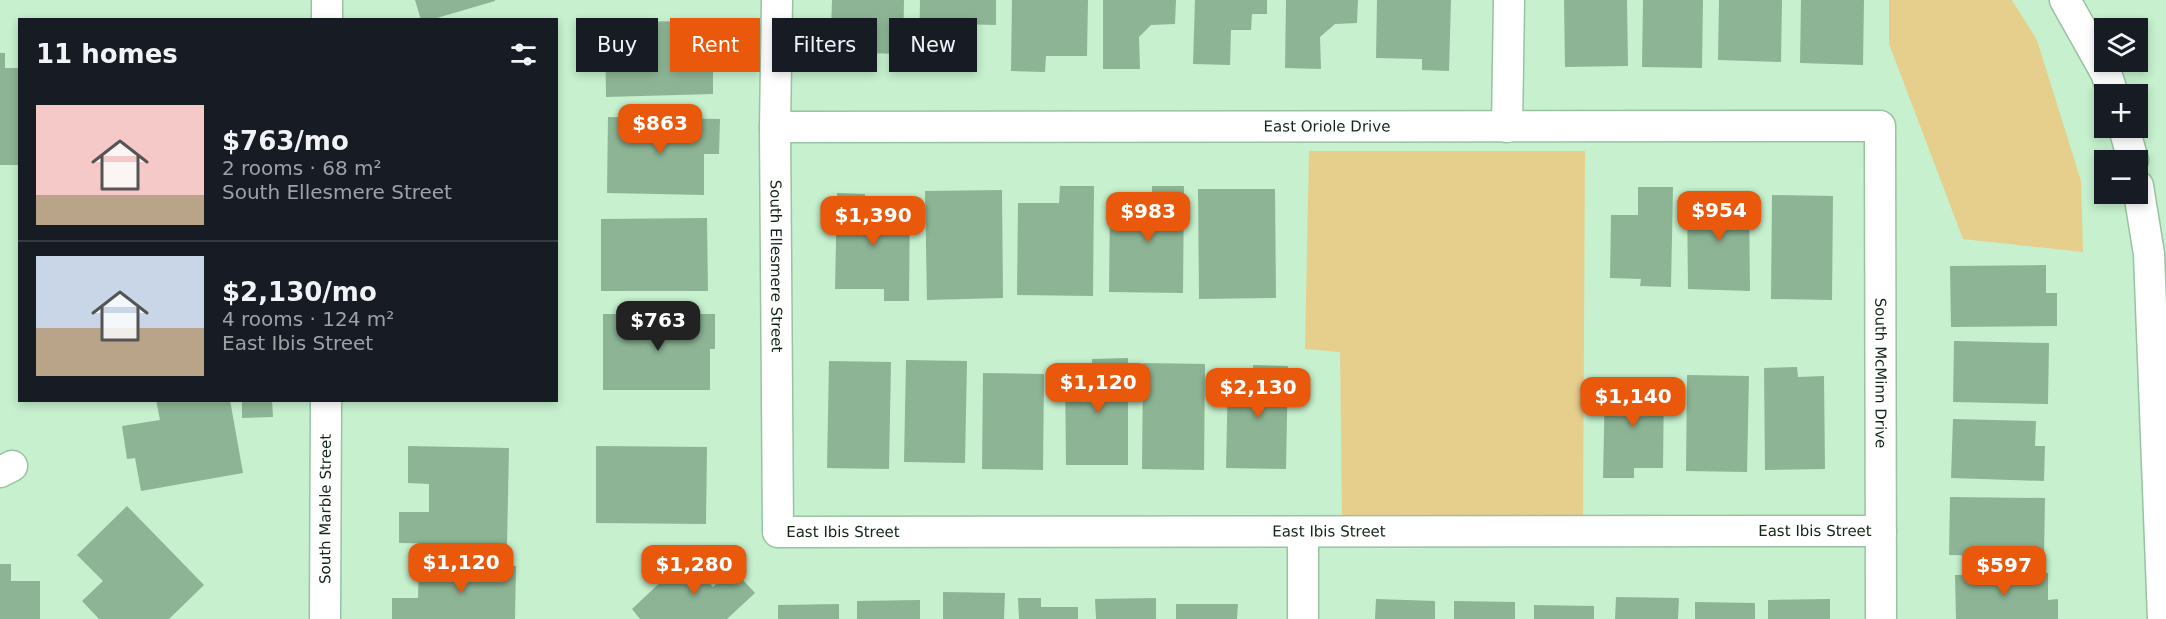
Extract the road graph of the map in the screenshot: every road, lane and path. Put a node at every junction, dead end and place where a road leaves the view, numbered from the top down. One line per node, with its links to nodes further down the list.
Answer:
1 (327, 0): 5 (street)
2 (777, 0): 8 (street, South Ellesmere Street)
3 (1509, 0): 9 (street)
4 (2065, 0): 6 (street)
5 (327, 18)
6 (2110, 84)
7 (1880, 126): 9 (street, East Oriole Drive); 12 (street, South McMinn Drive)
8 (776, 127): 9 (street, East Oriole Drive); 13 (street, South Ellesmere Street)
9 (1507, 127)
10 (2141, 204): 18 (street)
11 (326, 402): 15 (street, South Marble Street)
12 (1881, 531): 14 (street, East Ibis Street); 17 (street, South McMinn Drive)
13 (778, 532): 14 (street, East Ibis Street)
14 (1303, 532): 16 (street)
15 (325, 619)
16 (1303, 619)
17 (1881, 619)
18 (2163, 619)

